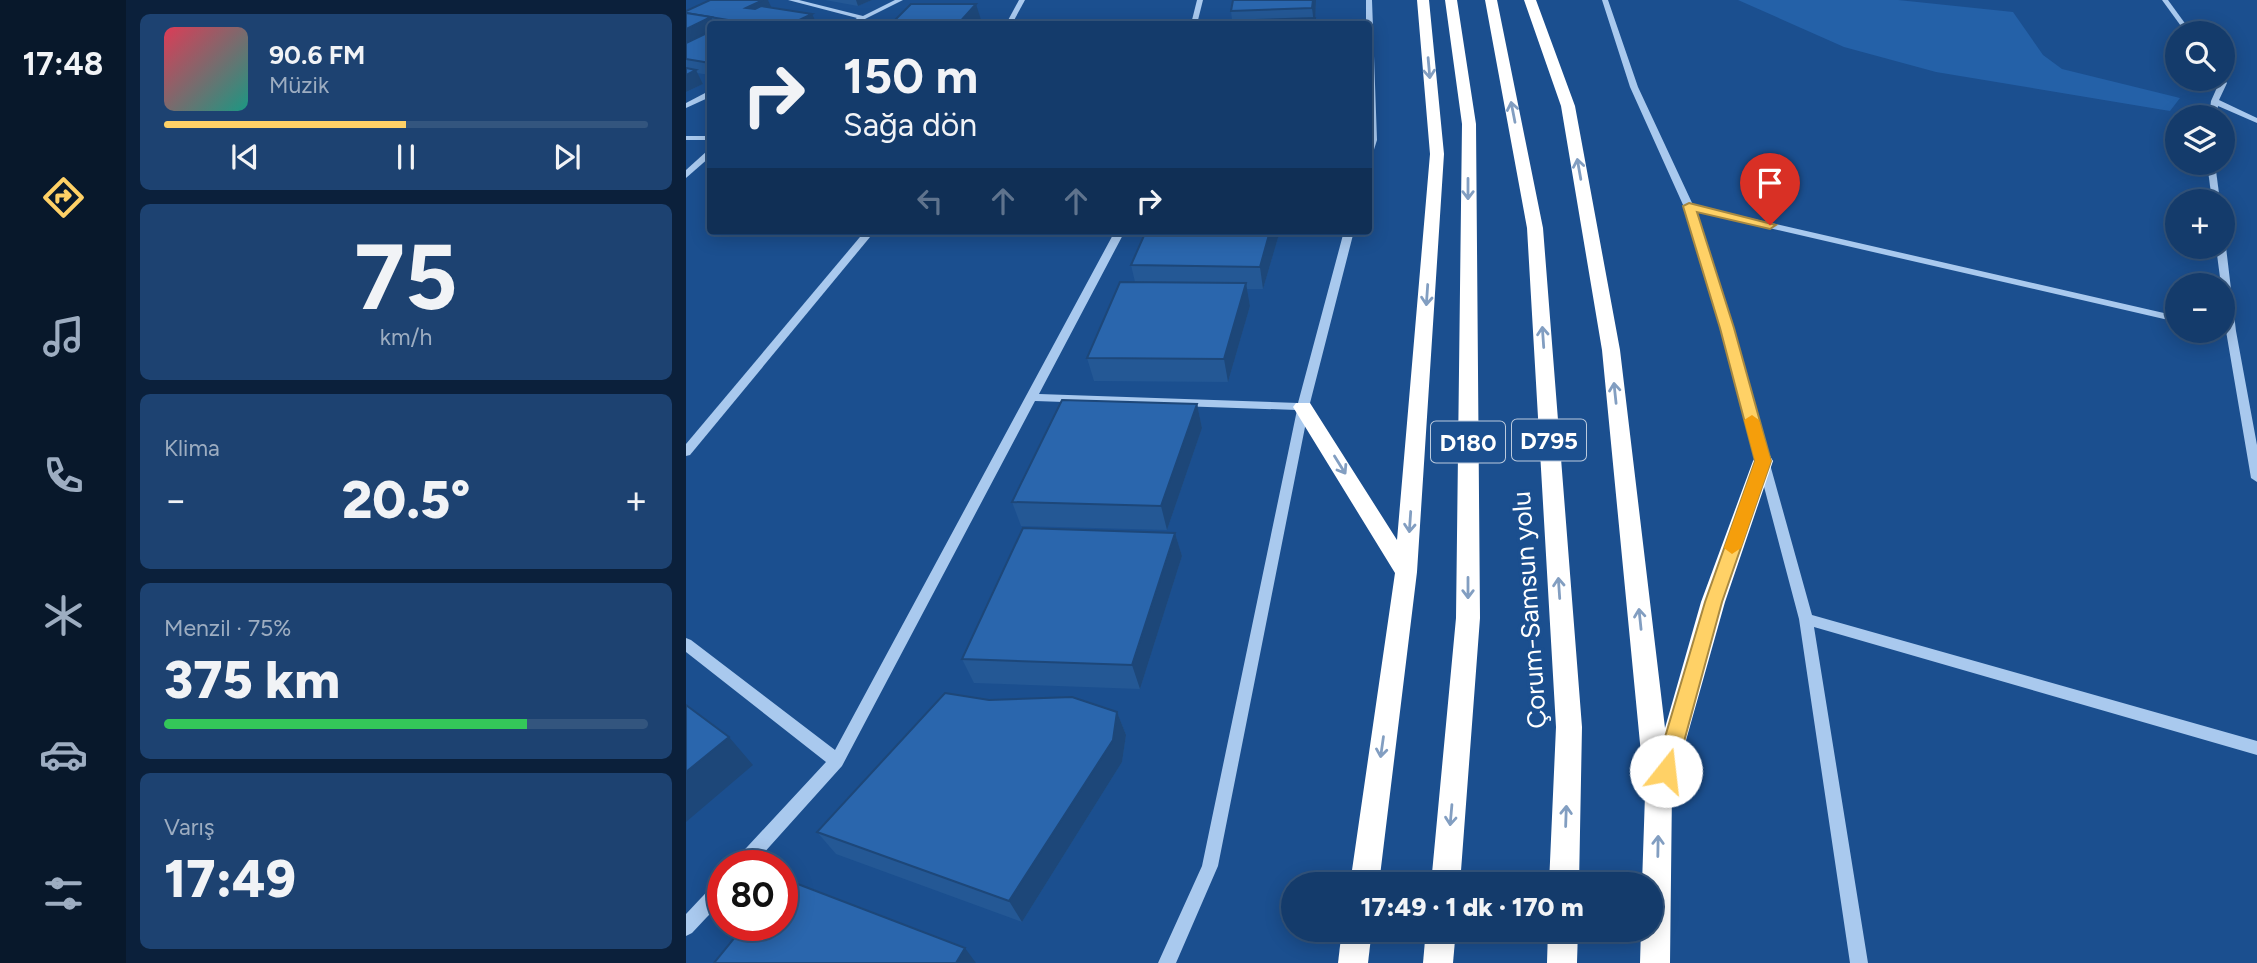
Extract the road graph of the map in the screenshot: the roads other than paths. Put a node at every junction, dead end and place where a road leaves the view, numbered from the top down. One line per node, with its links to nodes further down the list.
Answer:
1 (790, 0): 12 (street)
2 (900, 0): 12 (street)
3 (1022, 0): 14 (street)
4 (1200, 0): 15 (street)
5 (1369, 0): 16 (street)
6 (1423, 0): 40 (highway, one-way to 40)
7 (1451, 0): 48 (highway, Çorum-Samsun yolu / D180, one-way to 48)
8 (1491, 0): 49 (highway, Çorum-Samsun yolu / D795, one-way to 8)
9 (1530, 0): 45 (highway, one-way to 9)
10 (1605, 0): 28 (street)
11 (2165, 0): 17 (street)
12 (864, 18): 13 (street)
13 (858, 21)
14 (1011, 21)
15 (1195, 21)
16 (1369, 21)
17 (2180, 21)
18 (2219, 91): 20 (street)
19 (707, 96): 22 (street)
20 (2215, 101): 21 (street); 23 (street)
21 (2214, 105)
22 (686, 106)
23 (2257, 121)
24 (686, 138): 25 (street)
25 (707, 138)
26 (707, 156): 27 (street)
27 (686, 174)
28 (1689, 206): 32 (street); 38 (street)
29 (867, 235): 37 (street)
30 (1118, 235): 34 (street)
31 (1348, 235): 35 (street)
32 (2165, 316)
33 (2230, 343): 36 (street)
34 (1031, 397): 35 (street); 44 (street)
35 (1303, 407): 40 (highway, one-way to 40); 55 (street)
36 (2255, 449): 39 (street)
37 (686, 452)
38 (1763, 461): 41 (street); 45 (highway)
39 (2257, 478)
40 (1406, 572): 47 (highway, one-way to 47)
41 (1806, 620): 43 (street); 60 (street)
42 (686, 644): 44 (street)
43 (2257, 748)
44 (837, 761): 46 (street)
45 (1659, 795): 59 (highway, one-way to 45)
46 (756, 850)
47 (1366, 872)
48 (1446, 872)
49 (1564, 872)
50 (707, 904): 51 (street)
51 (686, 927)
52 (1355, 942): 56 (highway)
53 (1440, 942): 57 (highway)
54 (1563, 942): 58 (highway)
55 (1167, 963)
56 (1353, 963)
57 (1438, 963)
58 (1562, 963)
59 (1655, 963)
60 (1859, 963)

